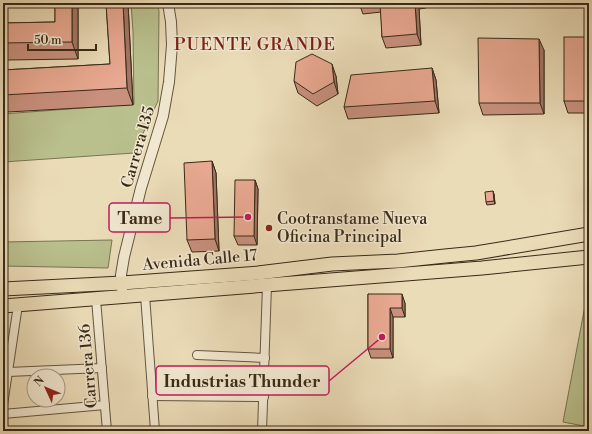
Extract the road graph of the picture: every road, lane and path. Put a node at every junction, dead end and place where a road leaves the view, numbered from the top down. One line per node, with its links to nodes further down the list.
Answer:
1 (168, 3): 4 (street, Carrera 135)
2 (589, 234): 4 (main road, Avenida Calle 17)
3 (589, 257): 5 (main road, Avenida Calle 17)
4 (122, 283): 6 (main road, Avenida Calle 17); 8 (street, Carrera 135)
5 (267, 285): 7 (main road, Avenida Calle 17); 13 (street)
6 (3, 288)
7 (144, 295): 8 (main road, Avenida Calle 17); 16 (street)
8 (122, 297): 9 (main road, Avenida Calle 17)
9 (96, 299): 10 (main road, Avenida Calle 17); 14 (street, Carrera 136)
10 (18, 305): 11 (main road, Avenida Calle 17); 15 (street)
11 (3, 306)
12 (197, 355): 13 (street)
13 (265, 358): 17 (street)
14 (102, 368): 15 (street); 19 (street, Carrera 136)
15 (8, 372): 18 (street)
16 (152, 396): 17 (street); 22 (street)
17 (264, 397): 23 (street)
18 (3, 405)
19 (105, 405): 20 (street); 21 (street, Carrera 136)
20 (3, 414)
21 (107, 431)
22 (154, 431)
23 (262, 431)

